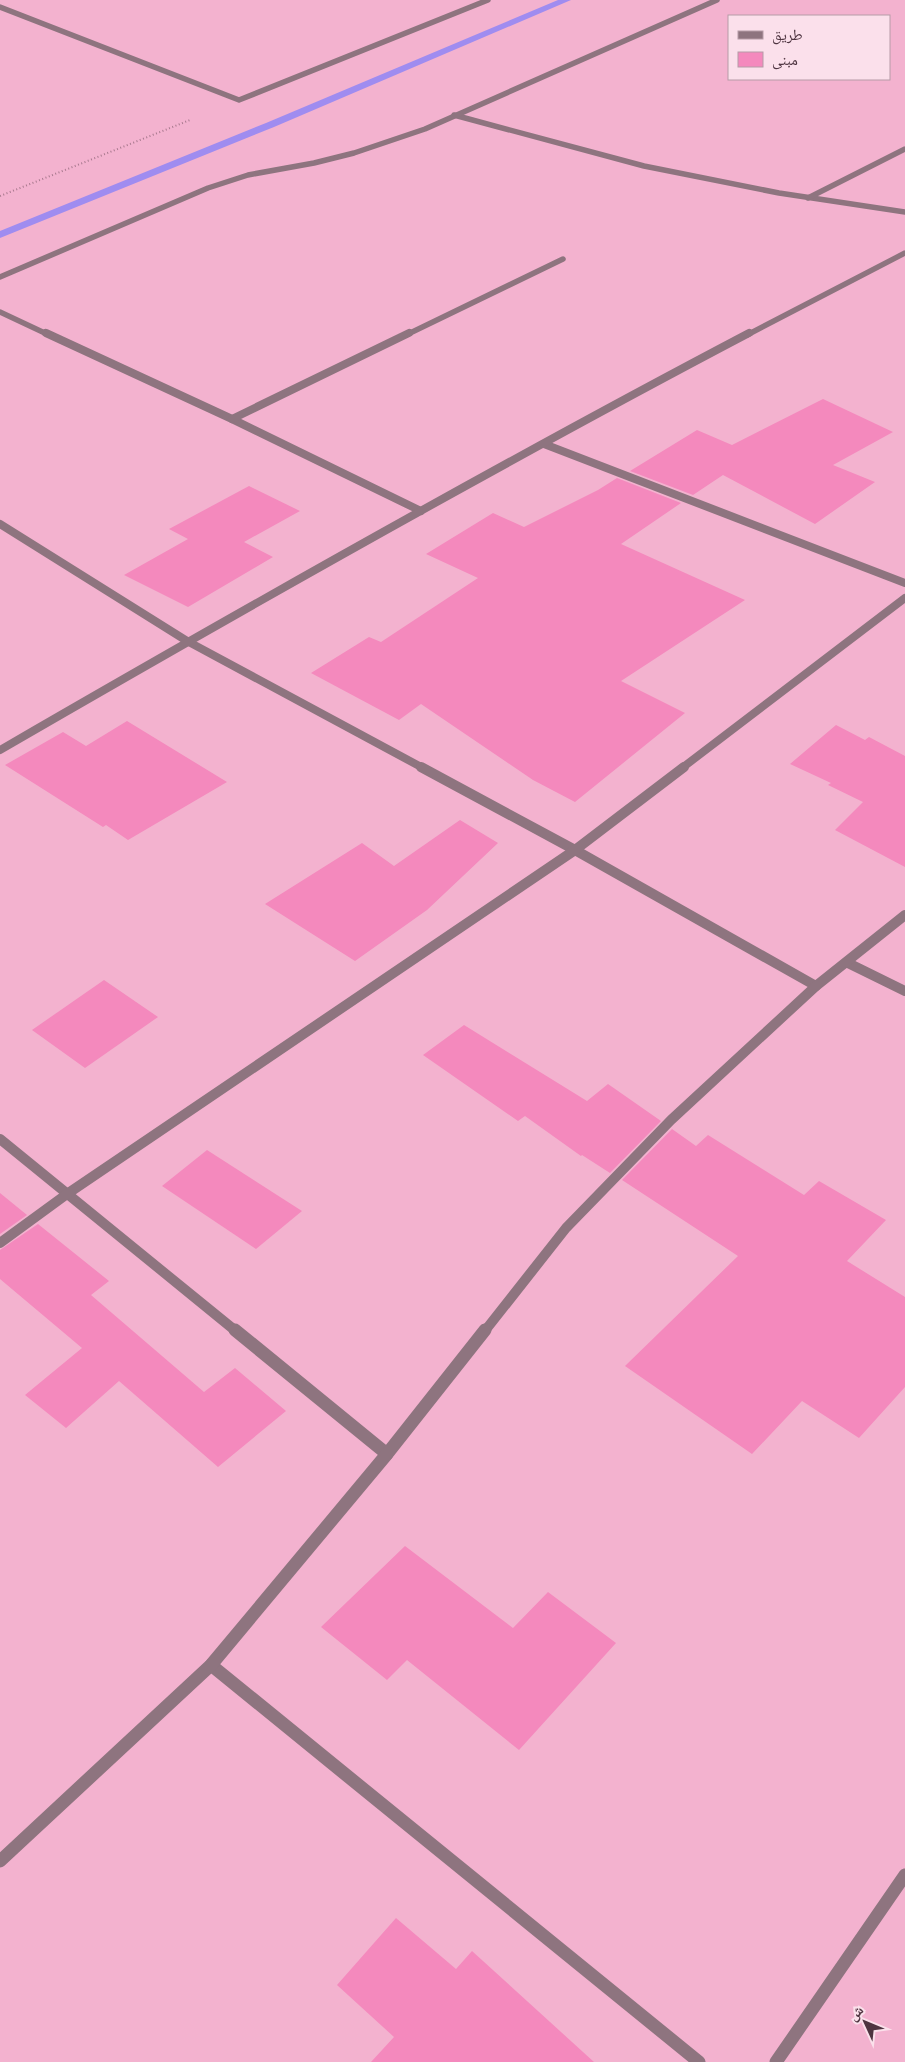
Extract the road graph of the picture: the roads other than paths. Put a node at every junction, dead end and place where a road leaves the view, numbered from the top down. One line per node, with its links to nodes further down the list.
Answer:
1 (488, 0): 3 (street)
2 (717, 0): 4 (street)
3 (0, 7)
4 (454, 115): 6 (street); 10 (street)
5 (905, 149): 6 (street)
6 (808, 198): 7 (street)
7 (905, 212)
8 (905, 253): 13 (street)
9 (563, 259): 12 (street)
10 (0, 277)
11 (0, 312): 12 (street)
12 (232, 419): 14 (street)
13 (544, 444): 14 (street); 16 (street)
14 (421, 510): 18 (street)
15 (0, 524): 18 (street)
16 (905, 583)
17 (905, 598): 20 (street)
18 (187, 641): 19 (street); 20 (street)
19 (0, 750)
20 (575, 850): 23 (street); 26 (street)
21 (905, 915): 22 (street)
22 (848, 963): 23 (street); 24 (street)
23 (816, 986): 28 (street)
24 (905, 991)
25 (0, 1139): 26 (street)
26 (67, 1194): 27 (street); 28 (street)
27 (0, 1243)
28 (387, 1454): 29 (street)
29 (211, 1665): 30 (street); 32 (street)
30 (0, 1861)
31 (905, 1875): 33 (street)
32 (699, 2062)
33 (776, 2062)

